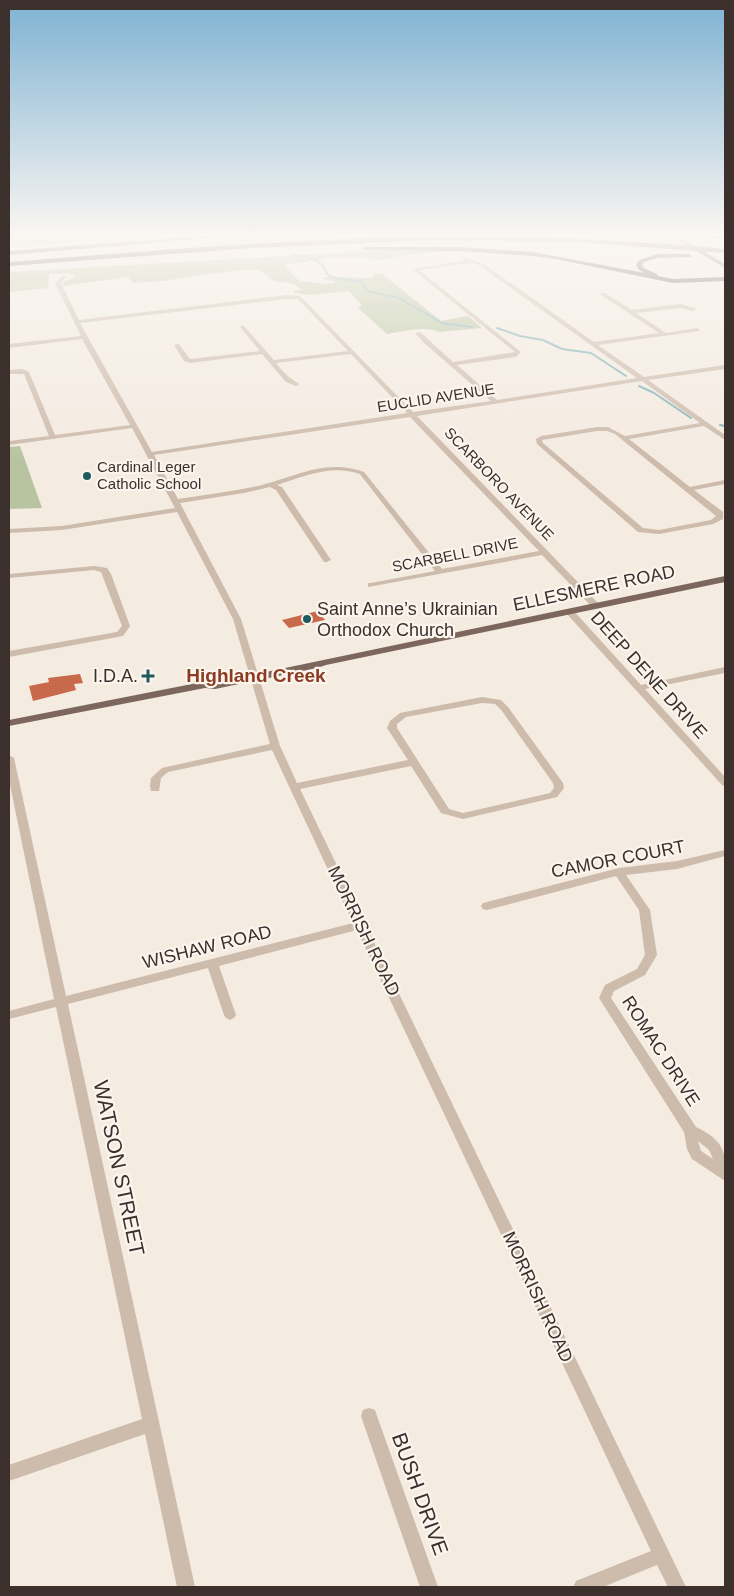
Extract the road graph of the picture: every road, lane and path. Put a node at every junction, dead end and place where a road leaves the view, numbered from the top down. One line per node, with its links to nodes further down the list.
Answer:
1 (71, 310): 8 (street, MORRISH ROAD)
2 (178, 310): 8 (street, SCARBORO AVENUE)
3 (312, 310): 18 (street, SCARBORO AVENUE)
4 (467, 310): 20 (street)
5 (547, 310): 14 (street)
6 (643, 310): 7 (street)
7 (631, 312): 12 (street)
8 (77, 322): 13 (street, MORRISH ROAD)
9 (243, 327): 17 (street)
10 (697, 330): 12 (street)
11 (418, 333): 20 (street)
12 (664, 334): 14 (street)
13 (84, 337): 16 (street); 28 (street, MORRISH ROAD)
14 (594, 344): 23 (street)
15 (177, 345): 17 (street)
16 (9, 346)
17 (262, 352): 19 (street)
18 (352, 352): 19 (street); 26 (street, SCARBORO AVENUE)
19 (272, 362): 24 (street)
20 (452, 364): 25 (street)
21 (725, 367): 23 (street, EUCLID AVENUE)
22 (9, 372): 29 (street)
23 (643, 380): 25 (street, EUCLID AVENUE); 27 (street)
24 (296, 384)
25 (496, 402): 26 (street, EUCLID AVENUE)
26 (413, 414): 33 (street, EUCLID AVENUE); 39 (street, SCARBORO AVENUE)
27 (707, 424): 30 (street); 31 (street)
28 (134, 426): 29 (street); 33 (street, MORRISH ROAD)
29 (53, 437): 32 (street)
30 (623, 438): 36 (street); 36 (street)
31 (725, 438)
32 (9, 443)
33 (150, 454): 37 (street, MORRISH ROAD)
34 (725, 482): 36 (street)
35 (272, 485): 37 (street); 40 (street); 41 (street)
36 (689, 489)
37 (176, 506): 38 (street); 49 (street, MORRISH ROAD)
38 (9, 530)
39 (545, 552): 41 (street, SCARBELL DRIVE); 45 (street, SCARBORO AVENUE)
40 (327, 560)
41 (440, 572): 44 (street, SCARBELL DRIVE)
42 (9, 576): 47 (street)
43 (725, 579): 45 (main road, ELLESMERE ROAD)
44 (371, 585)
45 (596, 606): 46 (main road, ELLESMERE ROAD)
46 (569, 612): 49 (main road, ELLESMERE ROAD); 50 (street, DEEP DENE DRIVE)
47 (9, 654)
48 (725, 670): 50 (street)
49 (254, 676): 51 (main road, ELLESMERE ROAD); 52 (street, MORRISH ROAD)
50 (640, 688): 55 (street, DEEP DENE DRIVE)
51 (9, 723)
52 (275, 746): 56 (street, MORRISH ROAD); 57 (street)
53 (9, 758): 63 (street, WATSON STREET)
54 (414, 762): 54 (street); 56 (street)
55 (725, 783)
56 (294, 787): 61 (street, MORRISH ROAD)
57 (155, 789)
58 (725, 853): 59 (street, CAMOR COURT)
59 (619, 872): 60 (street, CAMOR COURT); 66 (street, ROMAC DRIVE)
60 (487, 906)
61 (361, 925): 62 (street, WISHAW ROAD); 71 (street, MORRISH ROAD)
62 (212, 963): 63 (street, WISHAW ROAD); 65 (street)
63 (61, 1002): 64 (street, WISHAW ROAD); 69 (street, WATSON STREET)
64 (9, 1015)
65 (230, 1015)
66 (691, 1131): 67 (street, ROMAC DRIVE); 67 (street, ROMAC DRIVE)
67 (723, 1174)
68 (369, 1416): 73 (street, BUSH DRIVE)
69 (150, 1424): 70 (street); 72 (street, WATSON STREET)
70 (9, 1473)
71 (661, 1555): 74 (street); 75 (street, MORRISH ROAD)
72 (186, 1587)
73 (429, 1587)
74 (582, 1587)
75 (676, 1587)

